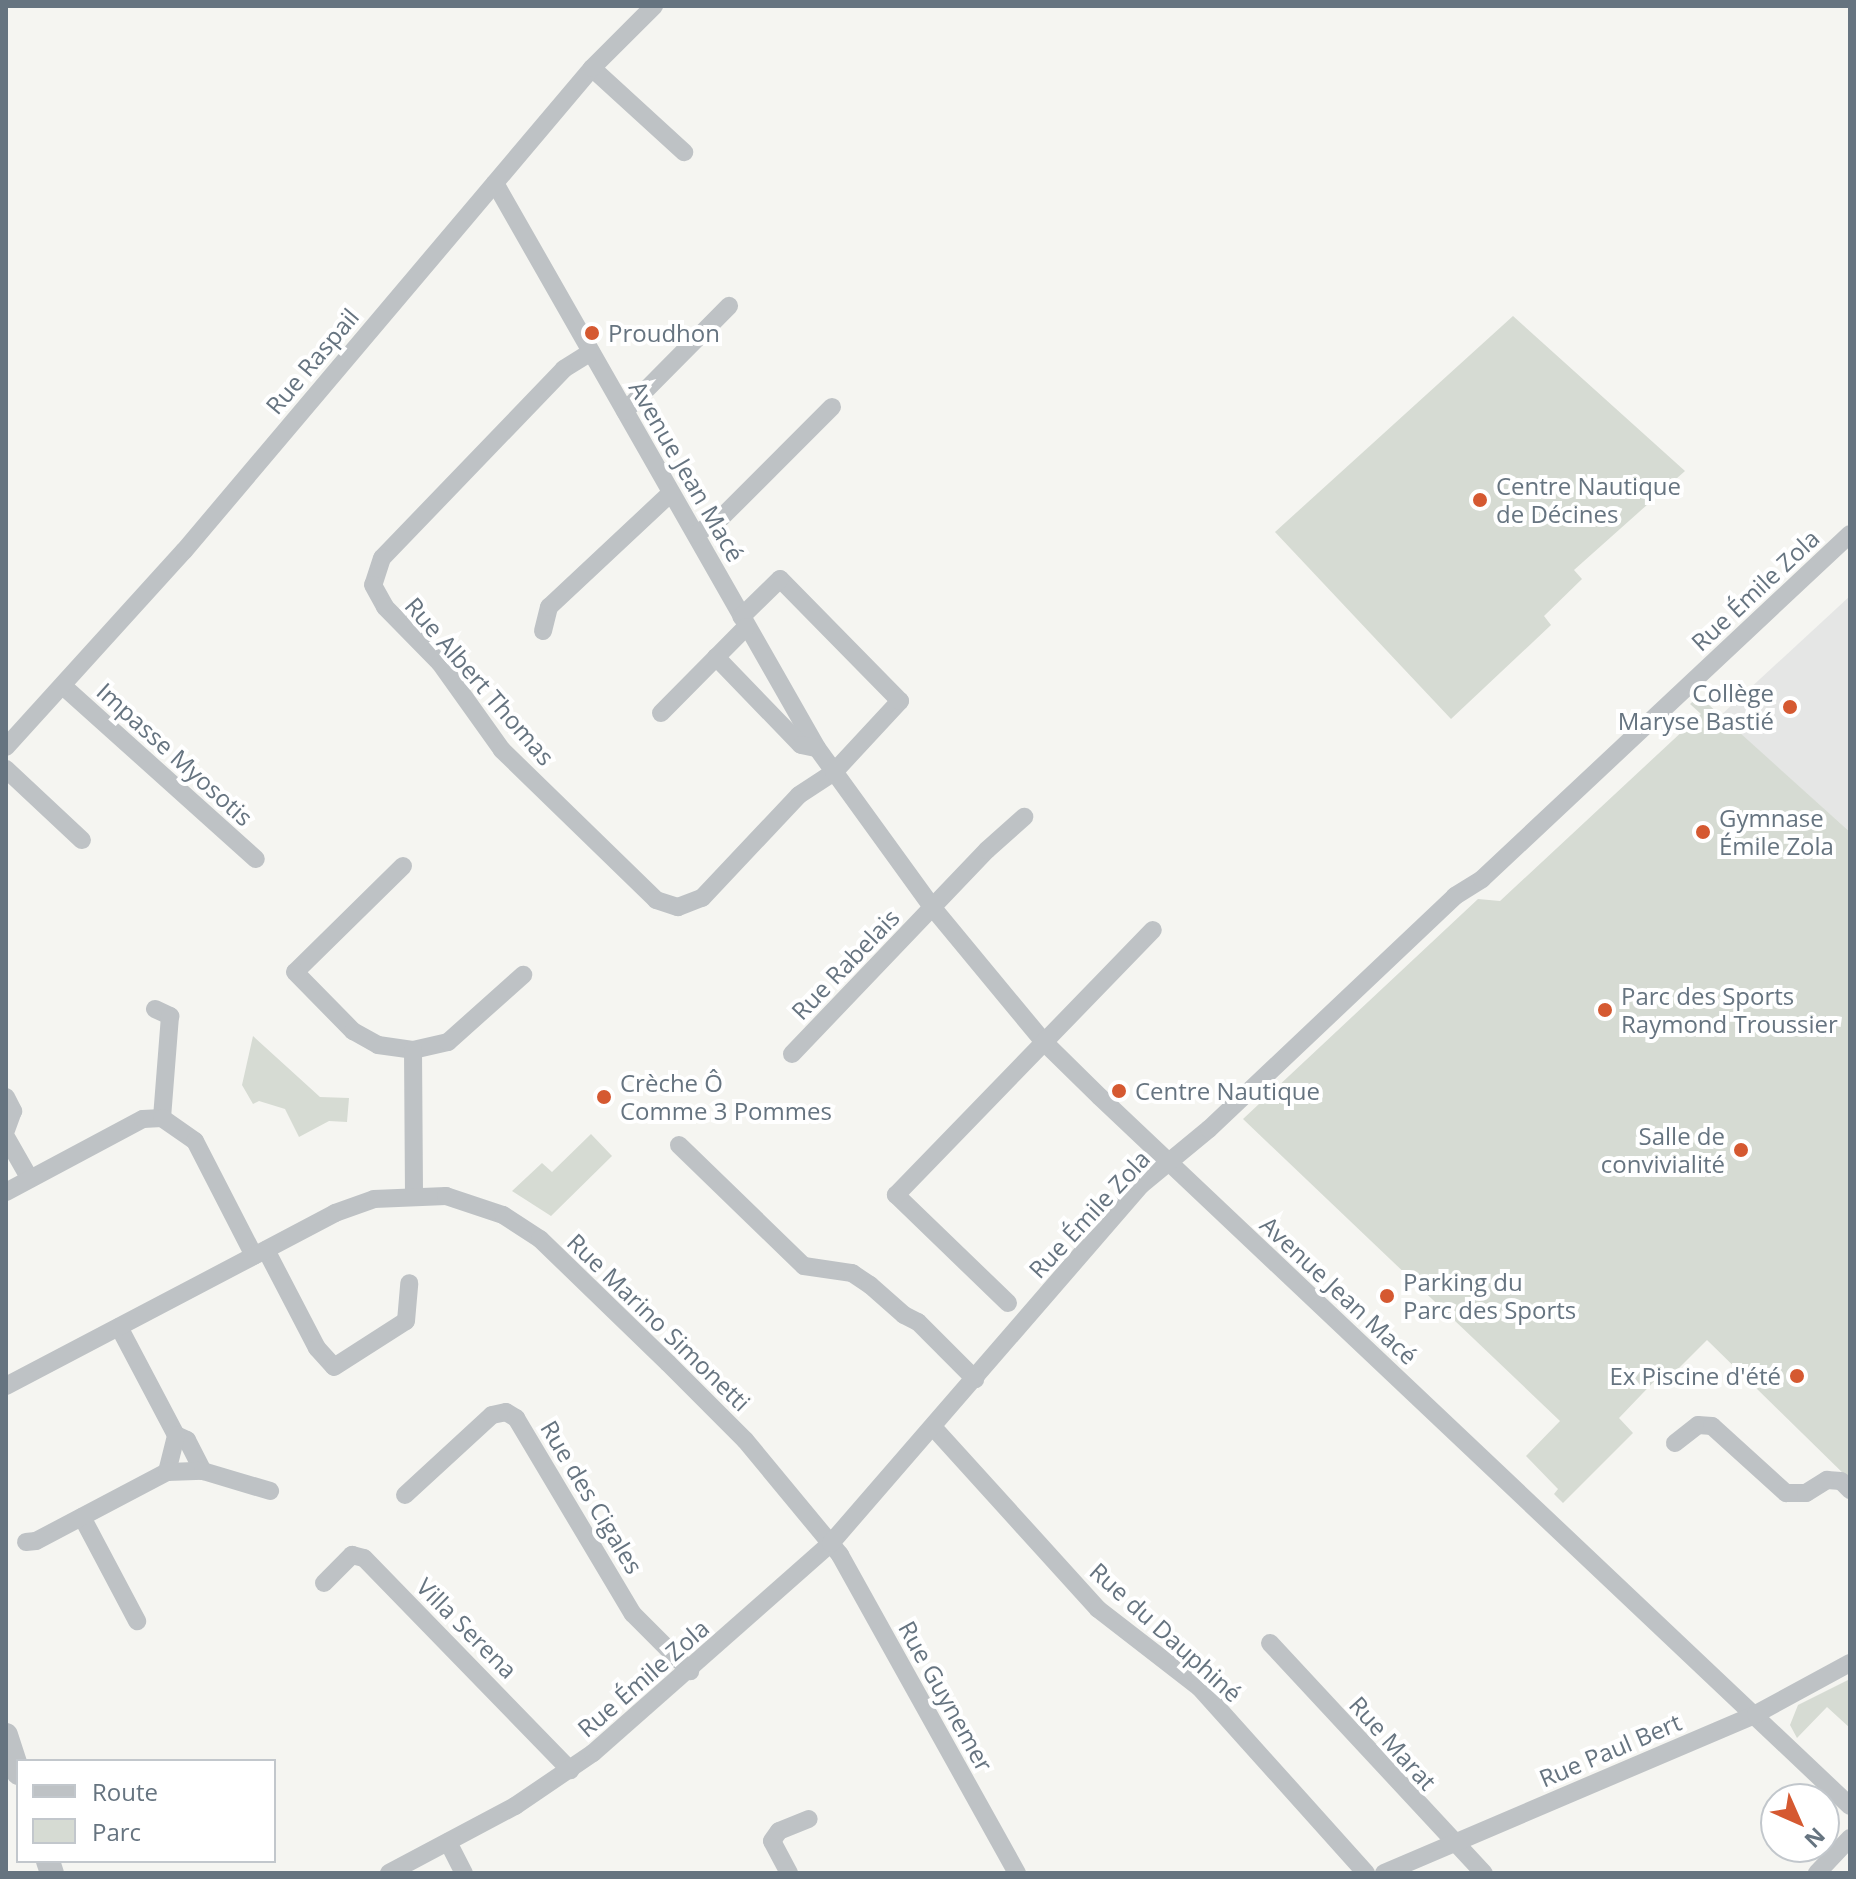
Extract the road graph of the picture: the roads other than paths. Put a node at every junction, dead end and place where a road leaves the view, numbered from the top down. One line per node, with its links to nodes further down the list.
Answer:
1 (654, 6): 2 (street, Rue Raspail)
2 (592, 68): 3 (street); 4 (street, Rue Raspail)
3 (684, 152)
4 (495, 183): 6 (street, Avenue Jean Macé); 15 (street, Rue Raspail)
5 (729, 306): 8 (street)
6 (591, 352): 8 (street, Avenue Jean Macé); 20 (street, Rue Albert Thomas)
7 (832, 407): 10 (street)
8 (625, 411): 9 (street, Avenue Jean Macé)
9 (671, 493): 10 (street, Avenue Jean Macé); 13 (street)
10 (696, 534): 12 (street, Avenue Jean Macé)
11 (1850, 534): 37 (street, Rue Émile Zola)
12 (744, 622): 14 (street); 18 (street, Avenue Jean Macé); 20 (street)
13 (543, 631)
14 (716, 657): 16 (street); 18 (street)
15 (63, 686): 17 (street, Rue Raspail); 23 (street, Impasse Myosotis)
16 (661, 713)
17 (6, 747)
18 (817, 748): 20 (street, Avenue Jean Macé)
19 (6, 769): 22 (street)
20 (834, 772): 25 (street, Avenue Jean Macé)
21 (1024, 817): 25 (street, Rue Rabelais)
22 (82, 840)
23 (256, 859)
24 (403, 866): 30 (street)
25 (933, 908): 29 (street, Avenue Jean Macé); 31 (street, Rue Rabelais)
26 (1153, 930): 29 (street)
27 (523, 975): 30 (street)
28 (155, 1009): 33 (street)
29 (1044, 1042): 37 (street, Avenue Jean Macé); 43 (street)
30 (413, 1050): 40 (street)
31 (792, 1054)
32 (6, 1097): 34 (street)
33 (162, 1118): 38 (street); 41 (street)
34 (6, 1130)
35 (6, 1137): 38 (street)
36 (679, 1145): 45 (street)
37 (1169, 1162): 45 (street, Rue Émile Zola); 63 (street, Avenue Jean Macé)
38 (30, 1179): 39 (street)
39 (6, 1192)
40 (414, 1195): 41 (street, Rue Marino Simonetti); 57 (street, Rue Marino Simonetti)
41 (260, 1253): 42 (street); 44 (street, Rue Marino Simonetti)
42 (409, 1283)
43 (1008, 1303)
44 (119, 1327): 46 (street, Rue Marino Simonetti); 48 (street)
45 (975, 1379): 47 (street, Rue Émile Zola)
46 (6, 1386)
47 (933, 1427): 57 (street, Rue Émile Zola); 76 (street, Rue du Dauphiné)
48 (176, 1435): 50 (street); 51 (street)
49 (1675, 1443): 52 (street)
50 (203, 1471): 51 (street); 53 (street)
51 (167, 1472): 55 (street)
52 (1850, 1490)
53 (270, 1491)
54 (405, 1495): 62 (street, Rue des Cigales)
55 (82, 1517): 56 (street); 59 (street)
56 (26, 1542)
57 (831, 1543): 62 (street, Rue Émile Zola); 75 (street, Rue Guynemer)
58 (324, 1583): 66 (street, Villa Serena)
59 (137, 1621)
60 (1270, 1643): 71 (street, Rue Marat)
61 (1850, 1663): 63 (street, Rue Paul Bert)
62 (690, 1671): 66 (street, Rue Émile Zola)
63 (1756, 1714): 67 (street, Avenue Jean Macé); 71 (street, Rue Paul Bert)
64 (6, 1735): 65 (street)
65 (16, 1767)
66 (570, 1770): 70 (street, Rue Émile Zola)
67 (1850, 1806)
68 (809, 1819): 74 (street)
69 (1850, 1838): 79 (street)
70 (448, 1842): 72 (street, Rue Émile Zola); 73 (street)
71 (1452, 1843): 77 (street, Rue Paul Bert); 78 (street, Rue Marat)
72 (389, 1873)
73 (464, 1873)
74 (789, 1873)
75 (1017, 1873)
76 (1366, 1873)
77 (1384, 1873)
78 (1484, 1873)
79 (1817, 1873)

